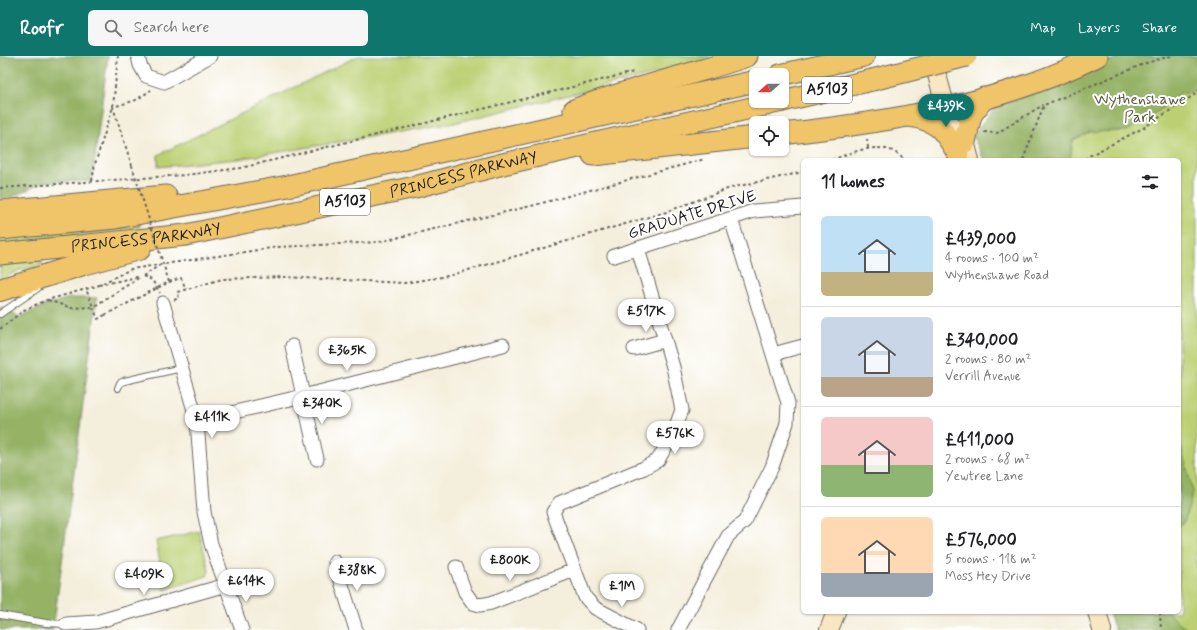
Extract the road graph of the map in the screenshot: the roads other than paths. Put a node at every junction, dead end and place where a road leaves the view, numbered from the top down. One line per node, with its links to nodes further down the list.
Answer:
1 (138, 56): 2 (street)
2 (210, 56)
3 (746, 56): 17 (highway)
4 (932, 56): 13 (main road)
5 (943, 56): 13 (main road)
6 (966, 56): 12 (highway, PRINCESS PARKWAY / A5103, bridge)
7 (1097, 56): 11 (highway)
8 (862, 57): 9 (highway, A5103)
9 (789, 73)
10 (749, 82): 17 (highway, PRINCESS PARKWAY / A5103)
11 (984, 98): 13 (highway); 19 (highway)
12 (789, 99)
13 (950, 106): 15 (highway); 19 (main road)
14 (751, 108): 20 (highway, PRINCESS PARKWAY / A5103)
15 (908, 116): 16 (highway); 19 (highway)
16 (789, 133)
17 (504, 137): 21 (highway, PRINCESS PARKWAY / A5103)
18 (749, 138): 20 (highway)
19 (964, 149)
20 (503, 164): 26 (highway, PRINCESS PARKWAY / A5103)
21 (288, 186): 23 (highway); 25 (highway, PRINCESS PARKWAY / A5103)
22 (801, 207): 24 (street, GRADUATE DRIVE)
23 (0, 211)
24 (731, 219): 27 (street, GRADUATE DRIVE); 39 (street)
25 (0, 229)
26 (186, 235): 28 (highway, PRINCESS PARKWAY / A5103); 30 (highway)
27 (638, 249): 29 (street, GRADUATE DRIVE); 34 (street)
28 (0, 254)
29 (614, 256)
30 (80, 265): 31 (highway); 33 (lane)
31 (0, 290)
32 (163, 303): 40 (street)
33 (0, 314)
34 (665, 340): 38 (street); 47 (street)
35 (503, 345): 42 (street)
36 (292, 346): 42 (street)
37 (801, 347): 39 (street)
38 (634, 349)
39 (773, 354): 57 (street)
40 (182, 368): 41 (lane); 43 (street)
41 (118, 388)
42 (303, 396): 43 (street); 44 (street)
43 (197, 421): 48 (street)
44 (317, 459)
45 (335, 562): 55 (street)
46 (456, 567): 47 (street)
47 (574, 570): 56 (street)
48 (226, 585): 53 (street); 54 (street)
49 (835, 614): 58 (main road)
50 (1098, 614): 59 (main road)
51 (0, 615): 52 (lane)
52 (66, 624): 53 (street)
53 (97, 626)
54 (242, 630)
55 (356, 630)
56 (636, 630)
57 (678, 630)
58 (829, 630)
59 (1102, 630)

